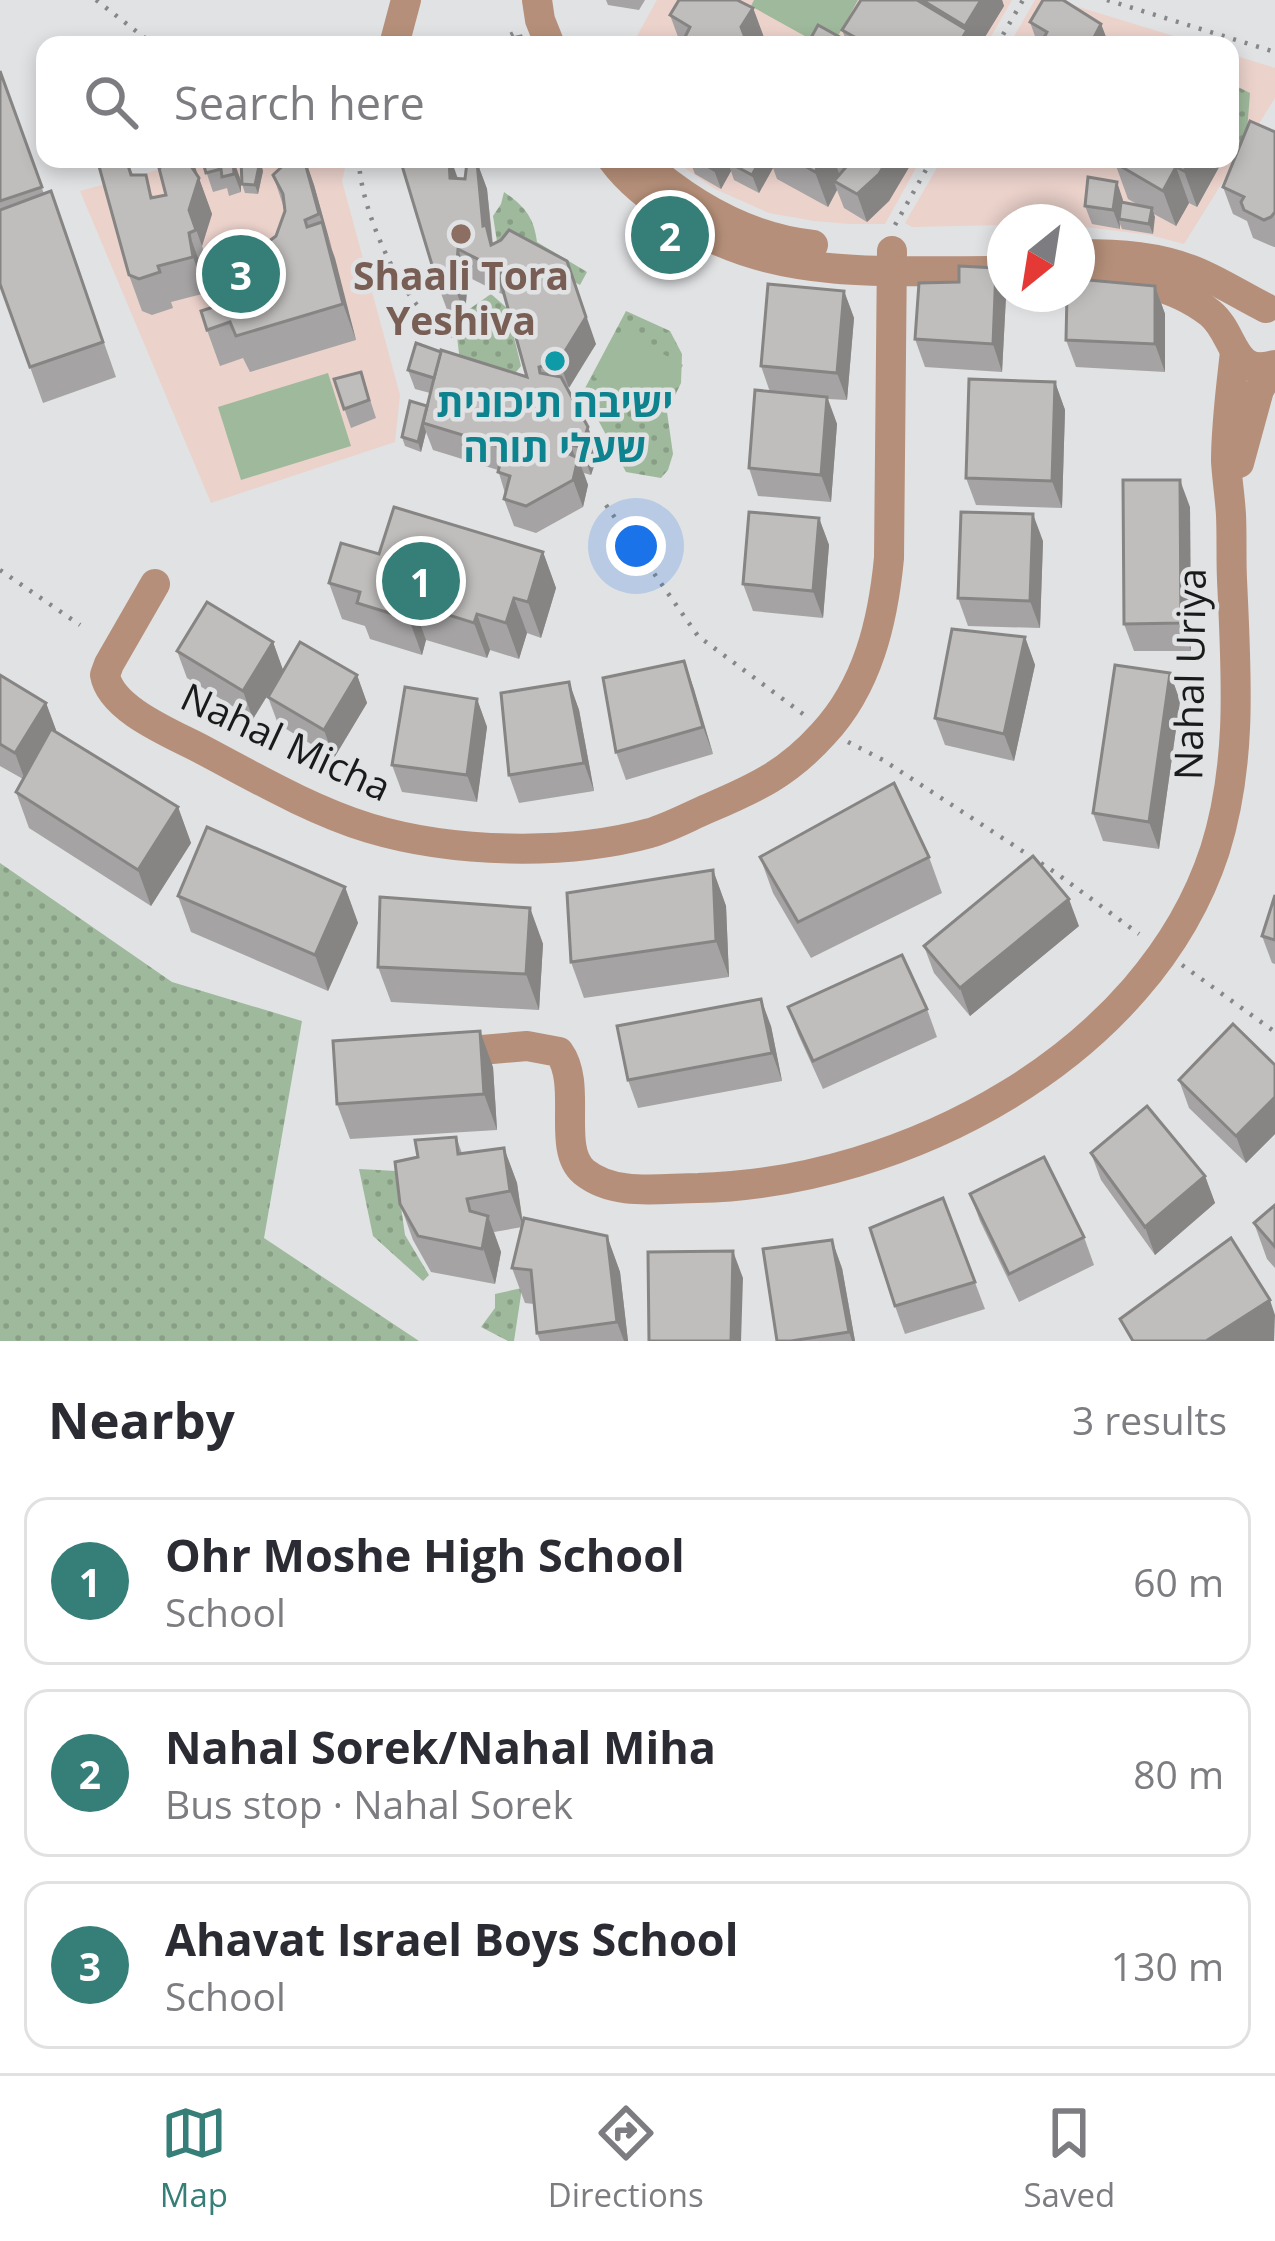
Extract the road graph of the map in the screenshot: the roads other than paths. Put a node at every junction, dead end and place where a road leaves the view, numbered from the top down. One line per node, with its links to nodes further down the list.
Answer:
1 (406, 0): 4 (street)
2 (537, 0): 5 (street)
3 (558, 0): 6 (street)
4 (396, 36)
5 (546, 36)
6 (565, 36)
7 (620, 168): 9 (street)
8 (650, 168): 9 (street)
9 (892, 250): 10 (street); 12 (street); 18 (street, Nahal Micha)
10 (987, 252)
11 (1095, 254): 14 (street)
12 (987, 268)
13 (1095, 275): 15 (street)
14 (1271, 310): 15 (street)
15 (1234, 348): 16 (street); 17 (street, Nahal Uriya)
16 (1274, 366): 17 (street, Nahal Uriya)
17 (1231, 517): 19 (street, Nahal Uriya)
18 (155, 584)
19 (414, 1055)

